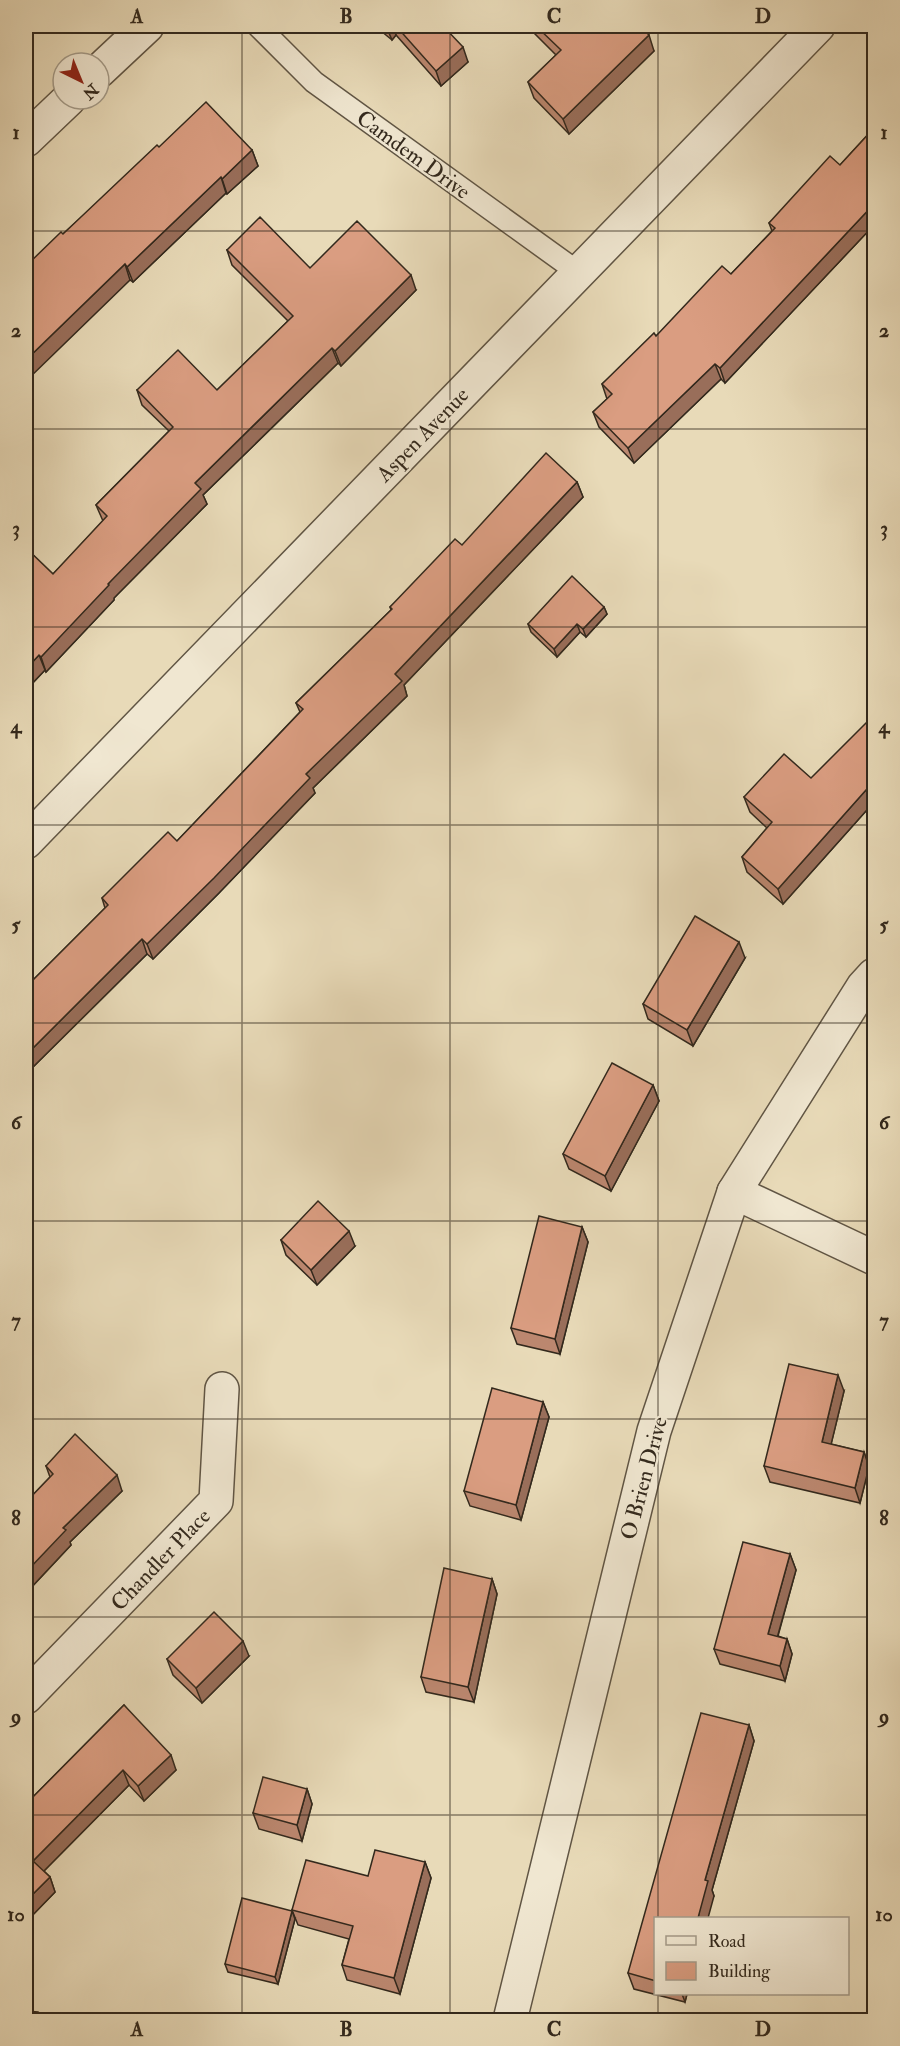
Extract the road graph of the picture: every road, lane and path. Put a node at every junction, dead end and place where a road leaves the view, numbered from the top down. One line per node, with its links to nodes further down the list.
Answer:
1 (147, 26): 4 (street)
2 (258, 26): 7 (lane, Camdem Drive)
3 (818, 26): 7 (street, Aspen Avenue)
4 (111, 60)
5 (56, 111): 6 (street)
6 (26, 140)
7 (579, 273): 8 (street, Aspen Avenue)
8 (26, 842)
9 (874, 975): 10 (street, O Brien Drive)
10 (734, 1192): 11 (street); 14 (street, O Brien Drive)
11 (874, 1258)
12 (222, 1389): 13 (street, Chandler Place)
13 (26, 1697)
14 (510, 2020)

